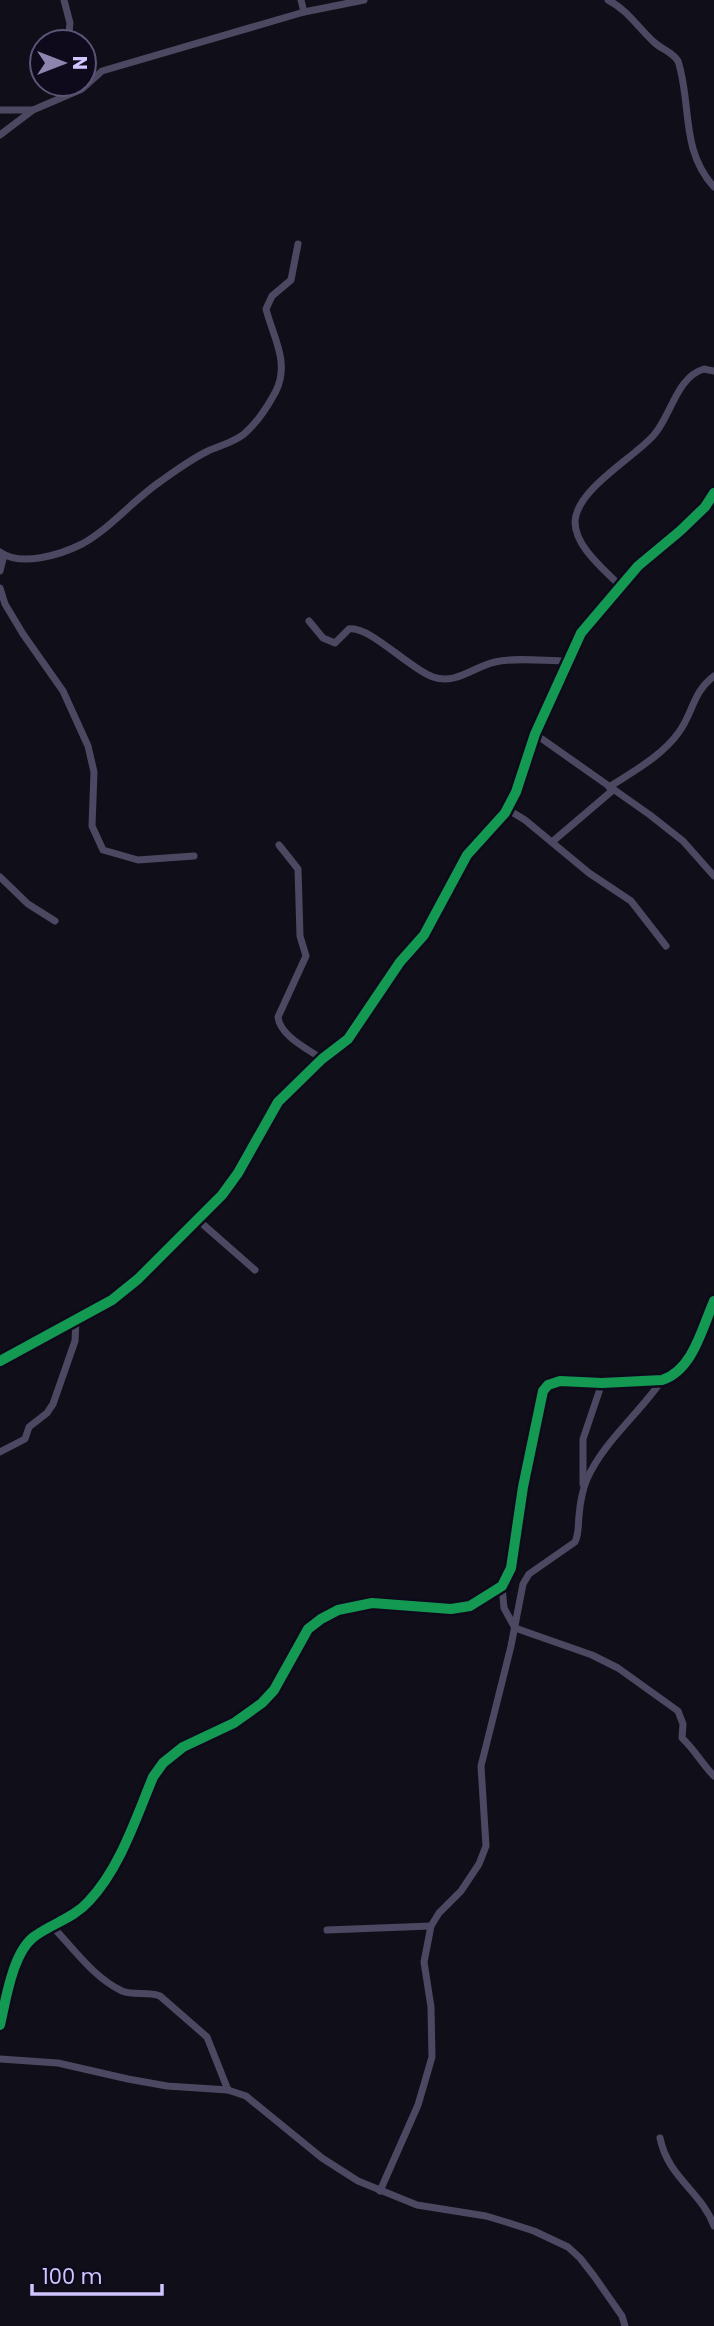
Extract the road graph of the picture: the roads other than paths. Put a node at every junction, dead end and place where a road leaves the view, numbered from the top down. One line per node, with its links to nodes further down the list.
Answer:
1 (64, 0): 6 (street)
2 (301, 0): 5 (street)
3 (364, 0): 5 (street)
4 (608, 0): 12 (street)
5 (304, 12): 7 (street)
6 (69, 28)
7 (98, 74)
8 (56, 98): 10 (street)
9 (0, 110): 10 (street)
10 (33, 110): 11 (street)
11 (0, 135)
12 (714, 187)
13 (299, 244): 16 (street)
14 (714, 371): 18 (street)
15 (714, 493): 18 (street)
16 (2, 553): 17 (street)
17 (0, 571)
18 (621, 587): 21 (street)
19 (0, 588): 28 (street)
20 (309, 621): 21 (street)
21 (566, 661): 23 (street)
22 (714, 676): 24 (street)
23 (535, 734): 24 (street); 25 (street)
24 (611, 788): 26 (street); 29 (street)
25 (507, 809): 26 (street); 33 (street)
26 (552, 842): 32 (street)
27 (279, 845): 33 (street)
28 (194, 856)
29 (714, 876)
30 (0, 877): 31 (street)
31 (55, 921)
32 (666, 946)
33 (322, 1059): 34 (street)
34 (198, 1220): 35 (street); 37 (street)
35 (255, 1270)
36 (714, 1301): 39 (street)
37 (76, 1320): 38 (street); 41 (street)
38 (0, 1361)
39 (662, 1380): 40 (street); 42 (street)
40 (602, 1383): 42 (street); 43 (street)
41 (0, 1452)
42 (583, 1491): 44 (street)
43 (502, 1586): 44 (street); 46 (street)
44 (515, 1628): 45 (street); 47 (street)
45 (714, 1776)
46 (52, 1926): 49 (street); 51 (street)
47 (430, 1926): 48 (street); 53 (street)
48 (327, 1930)
49 (0, 2025)
50 (1, 2058): 51 (street)
51 (228, 2090): 53 (street)
52 (660, 2138): 54 (street)
53 (380, 2190): 55 (street)
54 (714, 2226)
55 (625, 2326)

